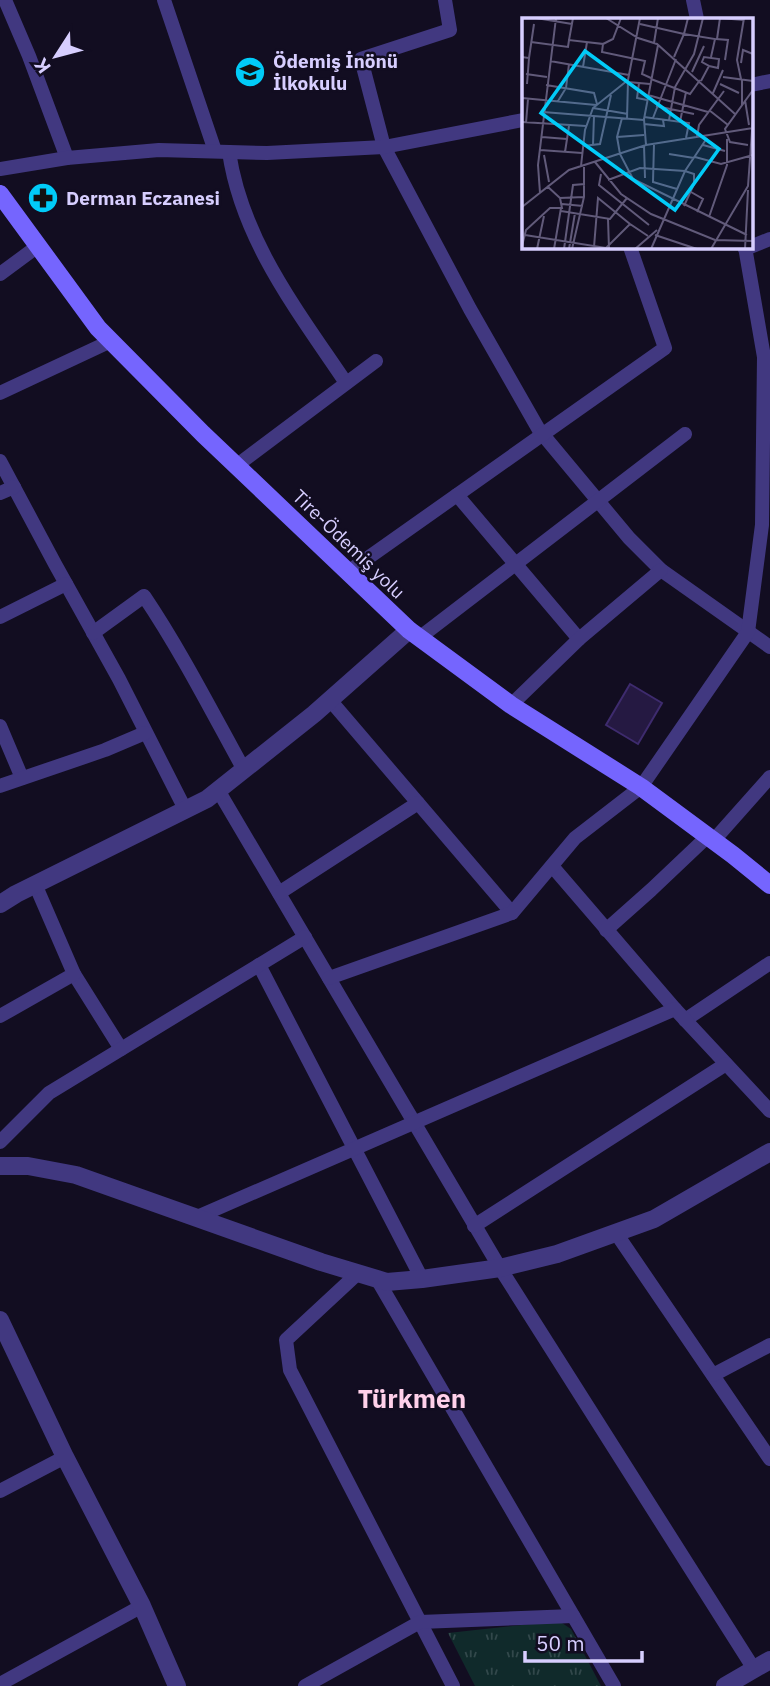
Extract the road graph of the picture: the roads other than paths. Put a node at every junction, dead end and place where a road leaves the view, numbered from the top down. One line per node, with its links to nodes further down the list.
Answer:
1 (5, 0): 11 (street)
2 (163, 0): 10 (street)
3 (446, 0): 9 (street)
4 (693, 0): 5 (street)
5 (697, 18)
6 (770, 81): 7 (street)
7 (752, 85)
8 (522, 120): 9 (street)
9 (384, 147): 10 (street); 25 (street)
10 (222, 151): 11 (street); 22 (street)
11 (67, 158): 12 (street)
12 (0, 169)
13 (0, 194): 16 (main road, Tire-Ödemiş yolu)
14 (770, 239): 15 (street)
15 (752, 245)
16 (38, 246): 19 (street); 20 (main road, Tire-Ödemiş yolu)
17 (630, 248): 25 (street)
18 (745, 248): 37 (street)
19 (0, 274)
20 (111, 341): 23 (street); 27 (main road, Tire-Ödemiş yolu)
21 (376, 361): 22 (street)
22 (346, 383): 27 (street)
23 (0, 393)
24 (685, 434): 31 (street)
25 (543, 435): 30 (street); 31 (street)
26 (0, 461): 28 (street)
27 (236, 466): 34 (main road, Tire-Ödemiş yolu)
28 (14, 487): 29 (street); 35 (street)
29 (0, 493)
30 (457, 495): 32 (street); 34 (street)
31 (598, 501): 32 (street); 33 (street)
32 (515, 564): 39 (street); 40 (street)
33 (662, 569): 37 (street); 40 (street)
34 (348, 572): 39 (main road, Tire-Ödemiş yolu)
35 (66, 584): 36 (street); 38 (street)
36 (0, 617)
37 (748, 632): 41 (street); 50 (street)
38 (93, 634): 45 (street); 46 (street)
39 (414, 634): 42 (street); 43 (main road, Tire-Ödemiş yolu)
40 (579, 639): 43 (street)
41 (770, 647)
42 (330, 700): 46 (street); 52 (street)
43 (511, 705): 50 (main road, Tire-Ödemiş yolu)
44 (0, 726): 48 (street)
45 (145, 733): 48 (street); 53 (street)
46 (244, 770): 51 (street)
47 (770, 777): 54 (street)
48 (22, 778): 49 (street)
49 (0, 786)
50 (641, 788): 54 (main road, Tire-Ödemiş yolu); 56 (street)
51 (218, 790): 53 (street); 60 (street)
52 (418, 803): 60 (street); 62 (street)
53 (185, 809): 58 (street)
54 (711, 838): 55 (main road, Tire-Ödemiş yolu); 63 (street)
55 (733, 855): 57 (main road); 59 (main road)
56 (552, 866): 62 (street); 63 (street)
57 (770, 877)
58 (35, 884): 61 (street); 67 (street)
59 (770, 885)
60 (279, 893): 64 (street)
61 (0, 904)
62 (512, 913): 68 (street)
63 (606, 930): 69 (street)
64 (305, 937): 66 (street); 68 (street)
65 (770, 963): 69 (street)
66 (259, 965): 71 (street); 76 (street)
67 (74, 974): 70 (street); 71 (street)
68 (329, 978): 74 (street)
69 (680, 1015): 72 (street); 74 (street)
70 (0, 1016)
71 (121, 1049): 75 (street)
72 (726, 1064): 73 (street); 80 (street)
73 (770, 1111)
74 (414, 1123): 76 (street); 80 (street)
75 (0, 1142)
76 (354, 1149): 79 (street); 85 (street)
77 (770, 1152): 81 (street)
78 (0, 1166): 79 (street)
79 (195, 1217): 83 (street)
80 (474, 1226): 82 (street)
81 (616, 1233): 82 (street); 88 (street)
82 (499, 1268): 85 (street); 95 (street)
83 (357, 1274): 84 (street); 94 (street)
84 (377, 1279): 85 (street); 93 (street)
85 (422, 1279)
86 (0, 1320): 89 (street)
87 (770, 1345): 88 (street)
88 (713, 1375): 90 (street)
89 (65, 1457): 91 (street); 92 (street)
90 (770, 1459)
91 (0, 1491)
92 (142, 1606): 96 (street); 97 (street)
93 (573, 1616): 94 (street); 100 (street)
94 (420, 1622): 98 (street); 99 (street)
95 (762, 1665): 101 (street)
96 (0, 1684)
97 (177, 1686)
98 (305, 1686)
99 (453, 1686)
100 (614, 1686)
101 (725, 1686)

